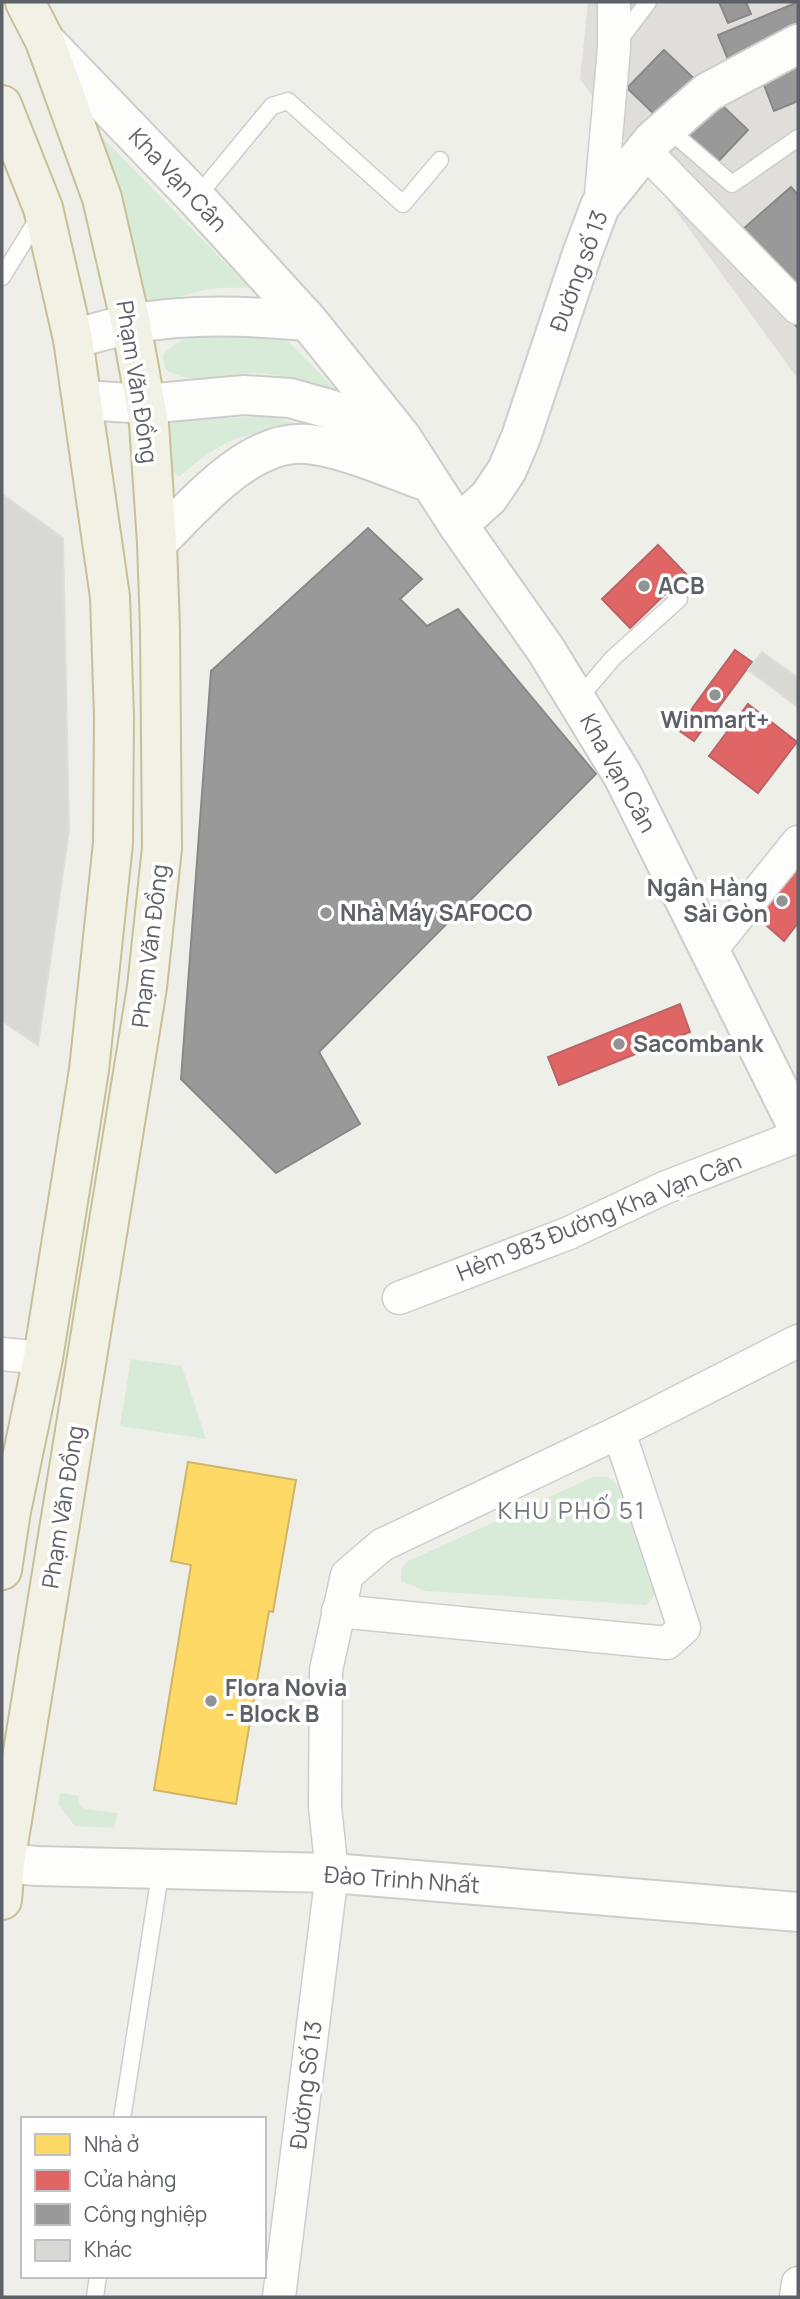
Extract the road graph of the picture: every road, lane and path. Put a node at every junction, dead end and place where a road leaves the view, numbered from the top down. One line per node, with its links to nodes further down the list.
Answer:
1 (25, 2): 4 (highway, Phạm Văn Đồng)
2 (614, 2): 6 (street)
3 (648, 2): 6 (lane)
4 (45, 41): 11 (main road, Kha Vạn Cân); 17 (highway, Phạm Văn Đồng)
5 (798, 44): 9 (main road, Đường số 13)
6 (614, 48): 12 (street)
7 (2, 104): 13 (highway, Phạm Văn Đồng)
8 (798, 138): 9 (lane)
9 (656, 139): 12 (main road, Đường số 13); 15 (street)
10 (440, 160): 11 (lane)
11 (196, 198): 16 (main road, Kha Vạn Cân)
12 (600, 206): 23 (main road, Đường số 13)
13 (43, 208): 14 (lane); 18 (highway, Phạm Văn Đồng)
14 (2, 277)
15 (798, 308)
16 (308, 321): 17 (main road); 21 (main road, Kha Vạn Cân)
17 (131, 324): 18 (main road); 20 (highway, Phạm Văn Đồng)
18 (73, 339): 19 (highway, Phạm Văn Đồng)
19 (83, 400): 20 (main road); 34 (highway, Phạm Văn Đồng)
20 (146, 404): 21 (main road); 24 (highway, Phạm Văn Đồng)
21 (402, 438): 22 (main road, Kha Vạn Cân)
22 (431, 482): 23 (main road, Kha Vạn Cân); 24 (main road)
23 (458, 525): 26 (main road, Kha Vạn Cân)
24 (157, 542): 38 (highway, Phạm Văn Đồng)
25 (679, 599): 26 (lane)
26 (578, 699): 28 (main road, Kha Vạn Cân)
27 (798, 842): 28 (street)
28 (710, 951): 29 (main road, Kha Vạn Cân)
29 (798, 1128)
30 (798, 1136): 31 (street, Hẻm 983 Đường Kha Vạn Cân)
31 (399, 1298)
32 (798, 1341): 35 (street, Đường Số 13)
33 (2, 1354): 34 (street)
34 (43, 1358): 36 (highway, Phạm Văn Đồng)
35 (619, 1432): 37 (street, Đường Số 13); 37 (street)
36 (2, 1570)
37 (338, 1611): 40 (street, Đường Số 13)
38 (4, 1863): 39 (main road, Đào Trinh Nhất); 41 (highway, Phạm Văn Đồng)
39 (161, 1868): 40 (main road, Đào Trinh Nhất); 43 (lane)
40 (332, 1873): 42 (main road, Đào Trinh Nhất); 47 (street, Đường Số 13)
41 (2, 1900)
42 (798, 1912)
43 (122, 2117)
44 (98, 2278): 46 (lane)
45 (798, 2283): 48 (street)
46 (95, 2297)
47 (279, 2297)
48 (796, 2297)

